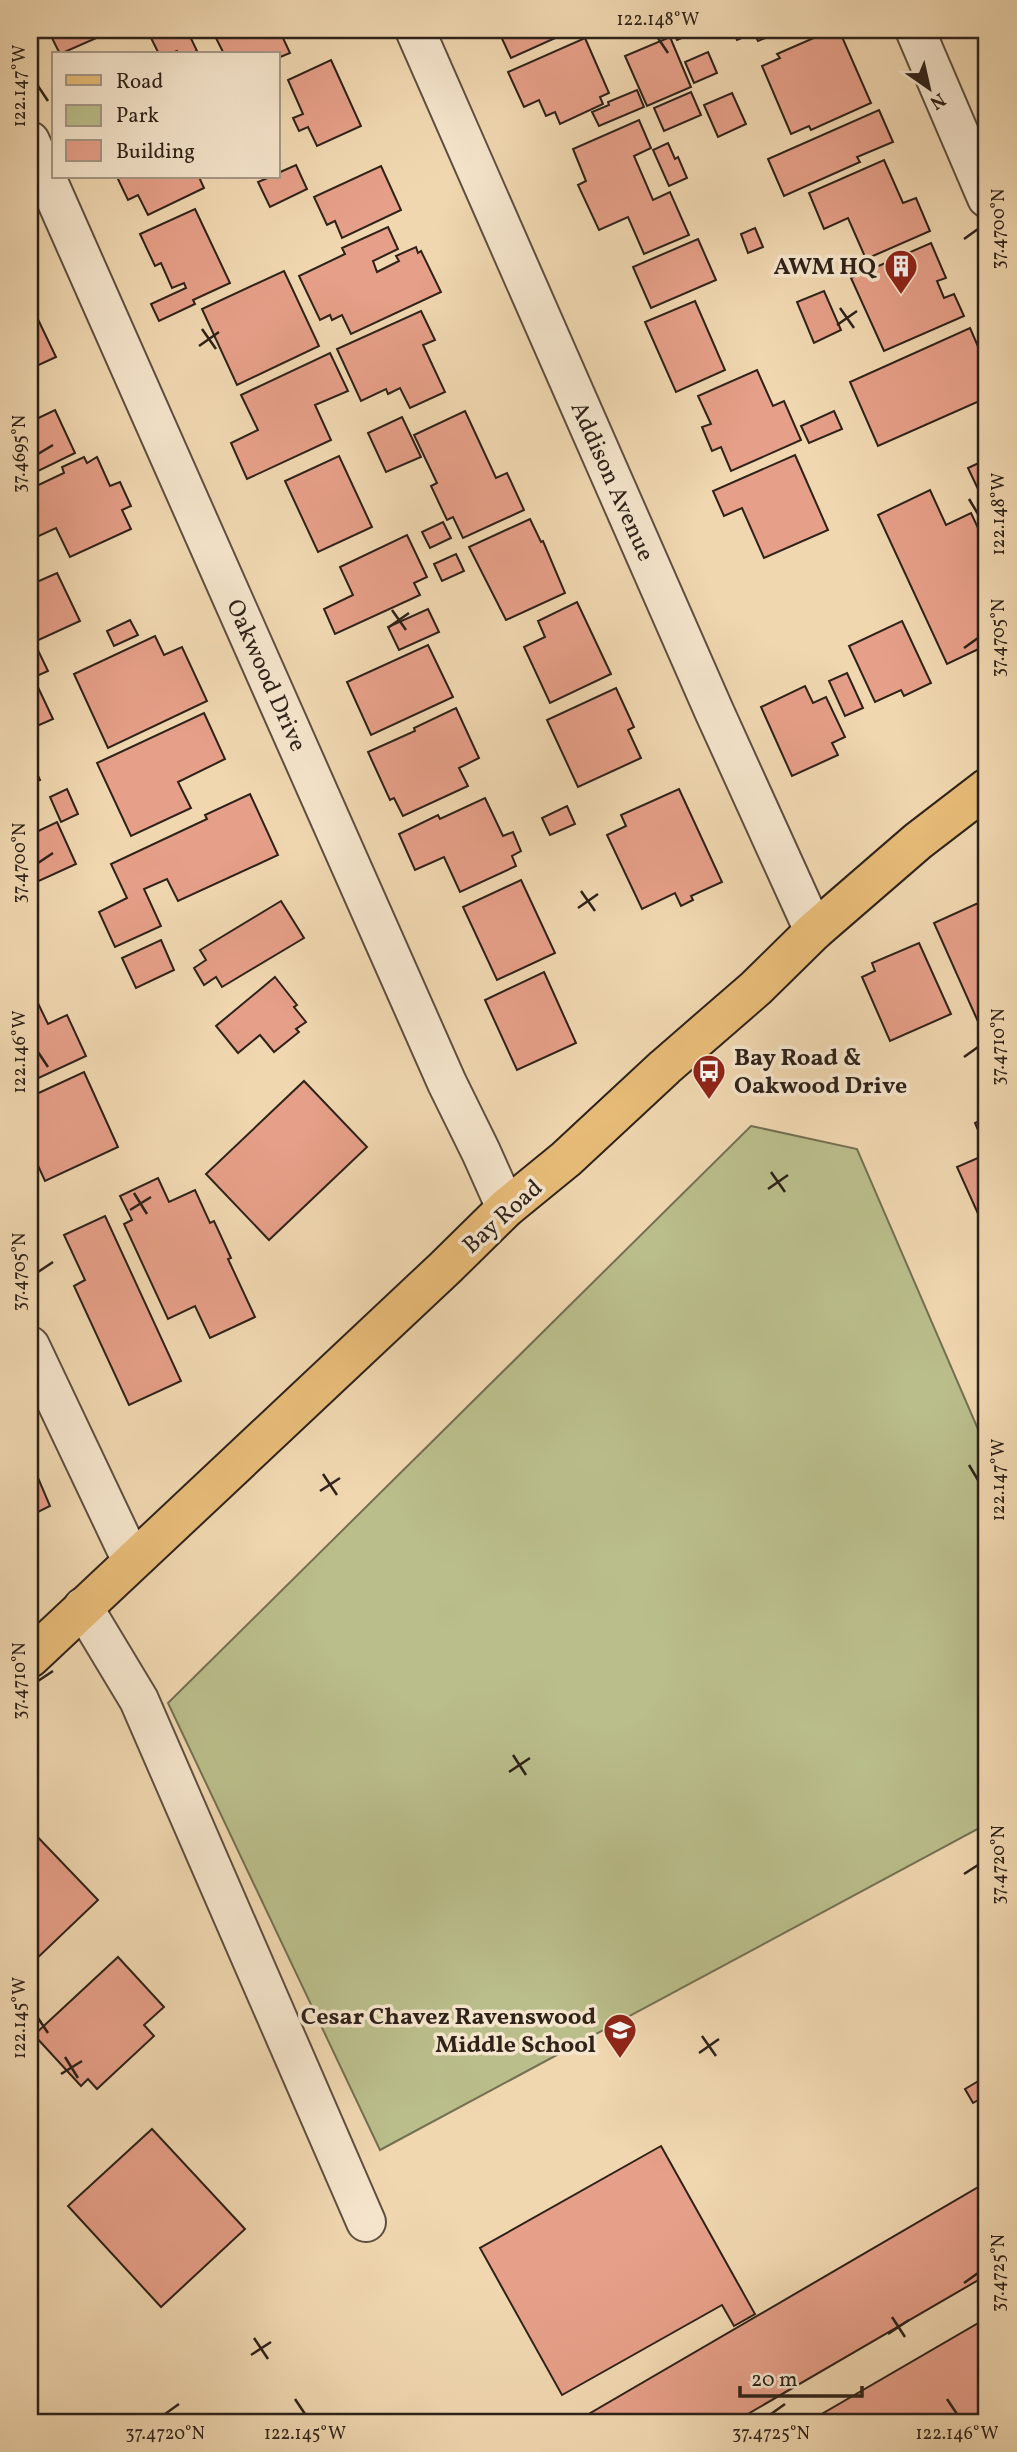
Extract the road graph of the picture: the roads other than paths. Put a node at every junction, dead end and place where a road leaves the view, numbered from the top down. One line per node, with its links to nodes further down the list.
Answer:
1 (415, 30): 6 (street, Addison Avenue)
2 (915, 30): 4 (street)
3 (30, 141): 7 (street, Oakwood Drive)
4 (987, 198)
5 (987, 788): 6 (main road, Bay Road)
6 (814, 931): 7 (main road, Bay Road)
7 (506, 1209): 9 (main road, Bay Road)
8 (30, 1346): 9 (street)
9 (132, 1561): 10 (main road, Bay Road)
10 (83, 1607): 11 (main road, Bay Road); 12 (street)
11 (30, 1658)
12 (366, 2222)

